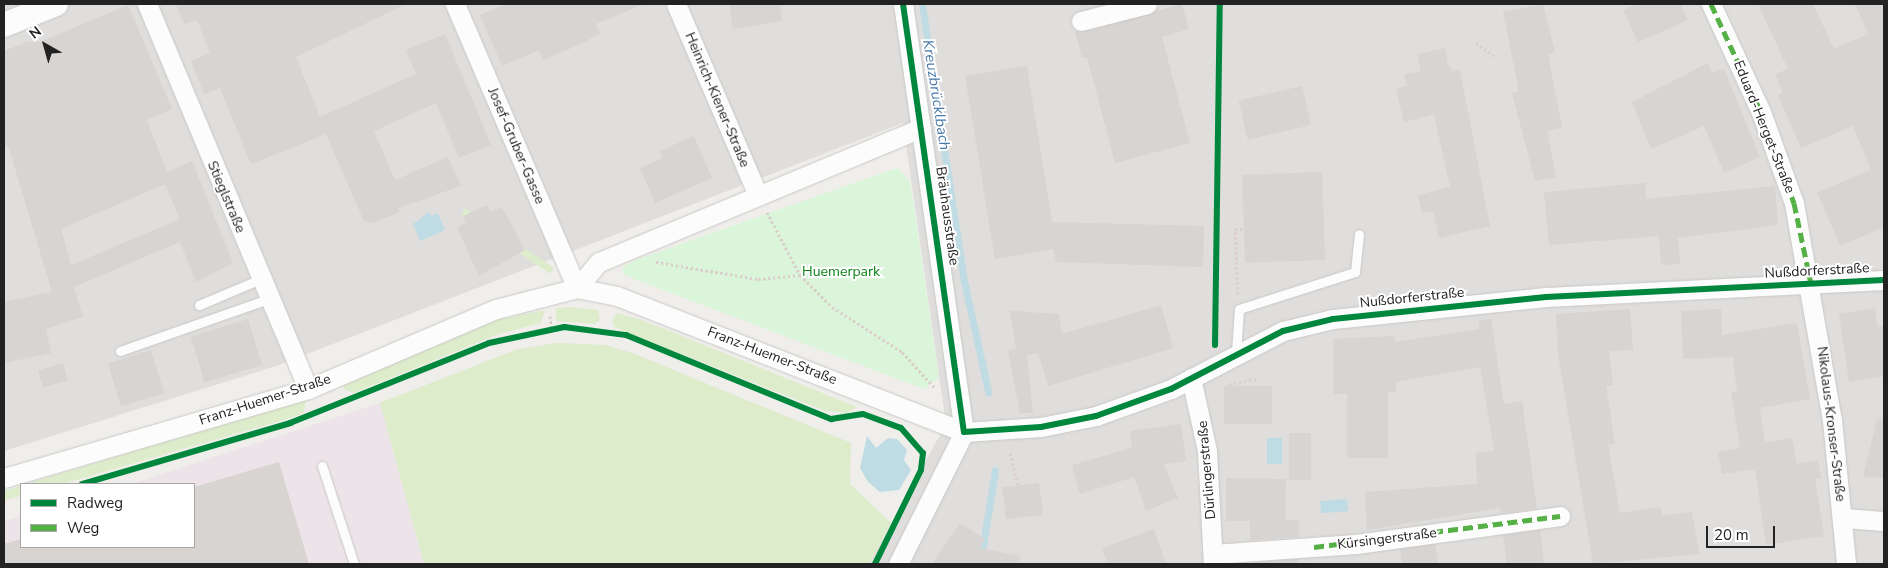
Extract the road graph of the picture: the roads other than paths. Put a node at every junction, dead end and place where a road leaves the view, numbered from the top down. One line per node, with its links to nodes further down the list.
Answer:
1 (56, 4): 9 (street)
2 (147, 4): 13 (street, Stieglstraße)
3 (455, 4): 16 (street, Josef-Gruber-Gasse)
4 (676, 4): 11 (street, Heinrich-Kiener-Straße)
5 (902, 4): 10 (street, Bräuhausstraße)
6 (1147, 4): 8 (street)
7 (1711, 4): 15 (street, Eduard-Herget-Straße)
8 (1081, 21)
9 (4, 25)
10 (921, 128): 11 (street); 23 (street, Bräuhausstraße)
11 (762, 204): 16 (street)
12 (1359, 234): 20 (lane)
13 (263, 278): 17 (street, Stieglstraße); 18 (lane)
14 (1884, 280): 15 (street, Nußdorferstraße)
15 (1811, 284): 20 (street, Nußdorferstraße); 27 (street, Nikolaus-Kronser-Straße)
16 (577, 288): 22 (street, Franz-Huemer-Straße); 23 (street, Franz-Huemer-Straße)
17 (271, 298): 19 (lane); 22 (street, Stieglstraße)
18 (198, 305)
19 (120, 351)
20 (1236, 352): 21 (street, Nußdorferstraße)
21 (1191, 378): 23 (street, Nußdorferstraße); 30 (street, Dürlingerstraße)
22 (308, 389): 25 (street, Franz-Huemer-Straße)
23 (964, 432): 32 (street)
24 (322, 466): 31 (lane)
25 (4, 478)
26 (1560, 516): 29 (street, Kürsingerstraße)
27 (1843, 518): 28 (street); 33 (street, Nikolaus-Kronser-Straße)
28 (1884, 521)
29 (1306, 556): 30 (street, Kürsingerstraße)
30 (1213, 559)
31 (354, 564)
32 (898, 564)
33 (1846, 564)

